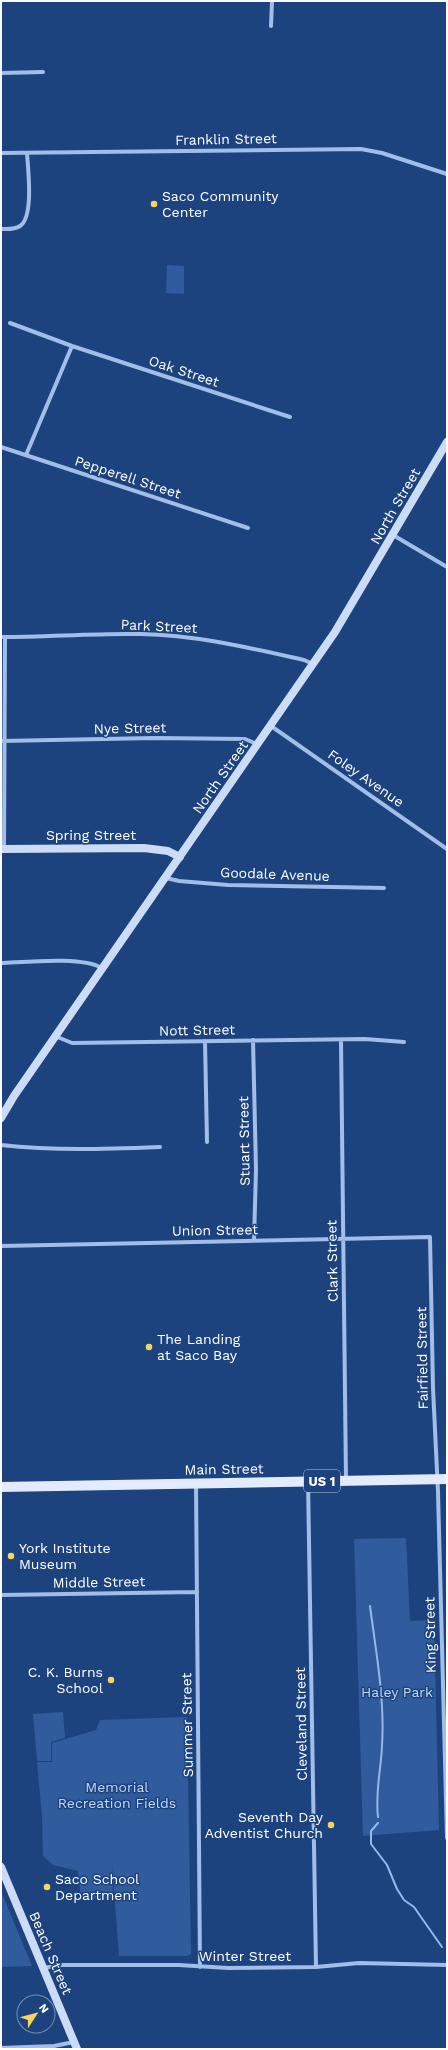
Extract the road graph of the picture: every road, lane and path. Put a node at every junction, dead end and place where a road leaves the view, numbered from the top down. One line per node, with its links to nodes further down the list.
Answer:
1 (272, 1): 2 (street)
2 (271, 26)
3 (43, 72): 4 (street)
4 (1, 73)
5 (1, 153): 6 (street, Franklin Street)
6 (27, 153): 7 (street, Franklin Street); 8 (street)
7 (447, 174)
8 (1, 229)
9 (10, 324): 10 (street, Oak Street)
10 (72, 346): 11 (street, Oak Street); 14 (street)
11 (290, 417)
12 (447, 442): 16 (main road, North Street)
13 (1, 447): 14 (street, Pepperell Street)
14 (26, 455): 15 (street, Pepperell Street)
15 (248, 528)
16 (393, 535): 17 (street); 19 (main road, North Street)
17 (447, 567)
18 (3, 637): 19 (street, Park Street); 21 (street)
19 (314, 664): 20 (main road, North Street)
20 (271, 726): 22 (main road, North Street); 24 (street, Foley Avenue)
21 (3, 741): 22 (street, Nye Street); 23 (street)
22 (258, 744): 25 (main road, North Street)
23 (3, 849): 25 (main road, Spring Street)
24 (447, 849)
25 (180, 857): 26 (main road, North Street)
26 (166, 878): 27 (street, Goodale Avenue); 29 (main road, North Street)
27 (384, 888)
28 (1, 963): 29 (street)
29 (102, 968): 30 (main road, North Street)
30 (55, 1036): 33 (street, Nott Street); 35 (main road, North Street)
31 (252, 1040): 32 (street, Nott Street); 33 (street, Nott Street); 41 (street, Stuart Street)
32 (341, 1040): 34 (street, Nott Street); 40 (street, Clark Street)
33 (205, 1041): 36 (street)
34 (404, 1042)
35 (1, 1118)
36 (207, 1142)
37 (1, 1145): 38 (street)
38 (160, 1148)
39 (430, 1237): 40 (street, Union Street); 43 (street, Fairfield Street)
40 (343, 1239): 41 (street, Union Street); 45 (street, Clark Street)
41 (254, 1240): 42 (street, Union Street)
42 (1, 1246)
43 (442, 1479): 45 (main road, Main Street / US 1); 50 (street, King Street)
44 (308, 1481): 45 (main road, Main Street / US 1); 46 (main road, Main Street / US 1); 55 (street, Cleveland Street)
45 (346, 1481)
46 (196, 1483): 47 (main road, Main Street / US 1); 48 (street, Summer Street)
47 (1, 1486)
48 (196, 1592): 49 (street, Middle Street); 54 (street, Summer Street)
49 (1, 1595)
50 (445, 1709): 51 (street, King Street)
51 (447, 1838)
52 (1, 1867): 56 (main road, Beach Street)
53 (447, 1965): 55 (street, Winter Street)
54 (200, 1967): 55 (street, Winter Street); 56 (street, Winter Street)
55 (316, 1967)
56 (43, 1968): 57 (main road, Beach Street)
57 (75, 2046): 58 (street)
58 (1, 2048)

